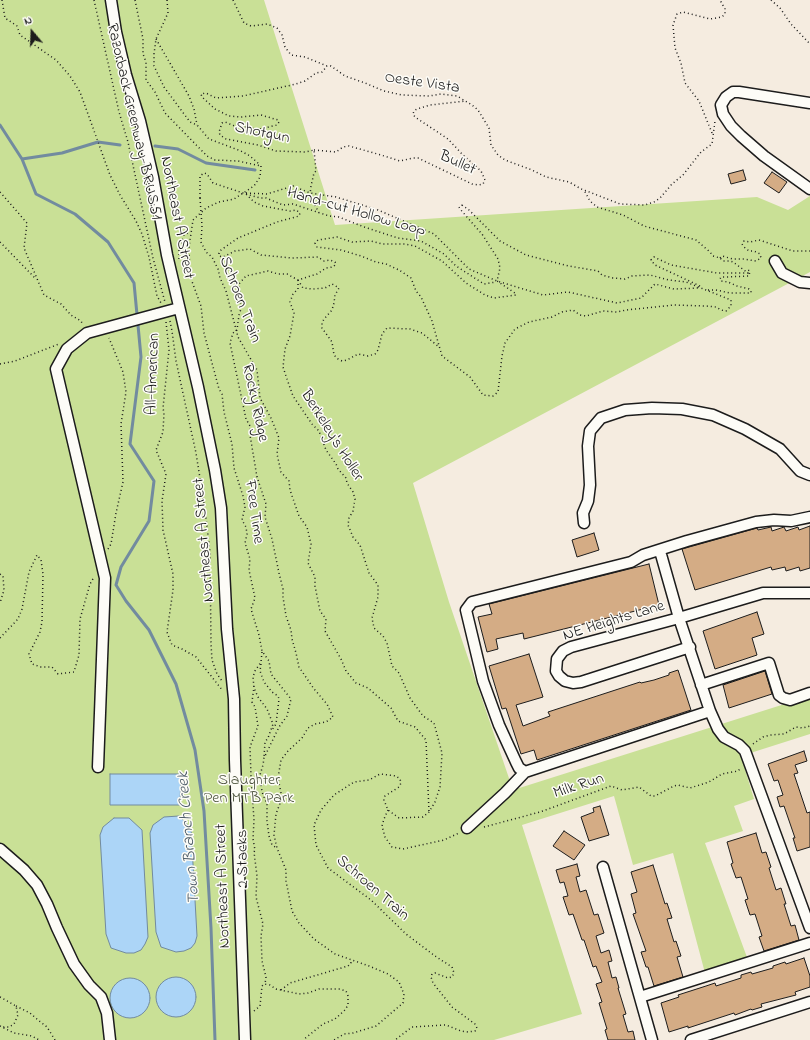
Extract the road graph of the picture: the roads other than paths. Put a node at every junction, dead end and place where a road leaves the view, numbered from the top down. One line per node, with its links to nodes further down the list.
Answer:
1 (111, 0): 6 (street, Northeast A Street)
2 (810, 103): 3 (street)
3 (810, 190)
4 (775, 261): 5 (street)
5 (810, 283)
6 (179, 308): 17 (street); 27 (street, Northeast A Street)
7 (810, 475): 9 (street)
8 (810, 517): 10 (street)
9 (584, 523)
10 (660, 550): 12 (street); 18 (street)
11 (810, 593): 12 (street, NE Heights Lane)
12 (680, 618): 13 (street); 13 (street, NE Heights Lane)
13 (690, 647): 14 (street)
14 (701, 685): 15 (street); 16 (street)
15 (810, 693)
16 (710, 711): 18 (street); 22 (street)
17 (98, 768)
18 (525, 772): 19 (street)
19 (467, 828)
20 (0, 849): 26 (street)
21 (603, 868): 24 (street)
22 (810, 928)
23 (810, 943): 24 (street)
24 (640, 997): 28 (street)
25 (810, 1002): 29 (street)
26 (110, 1040)
27 (245, 1040)
28 (652, 1040)
29 (691, 1040)

